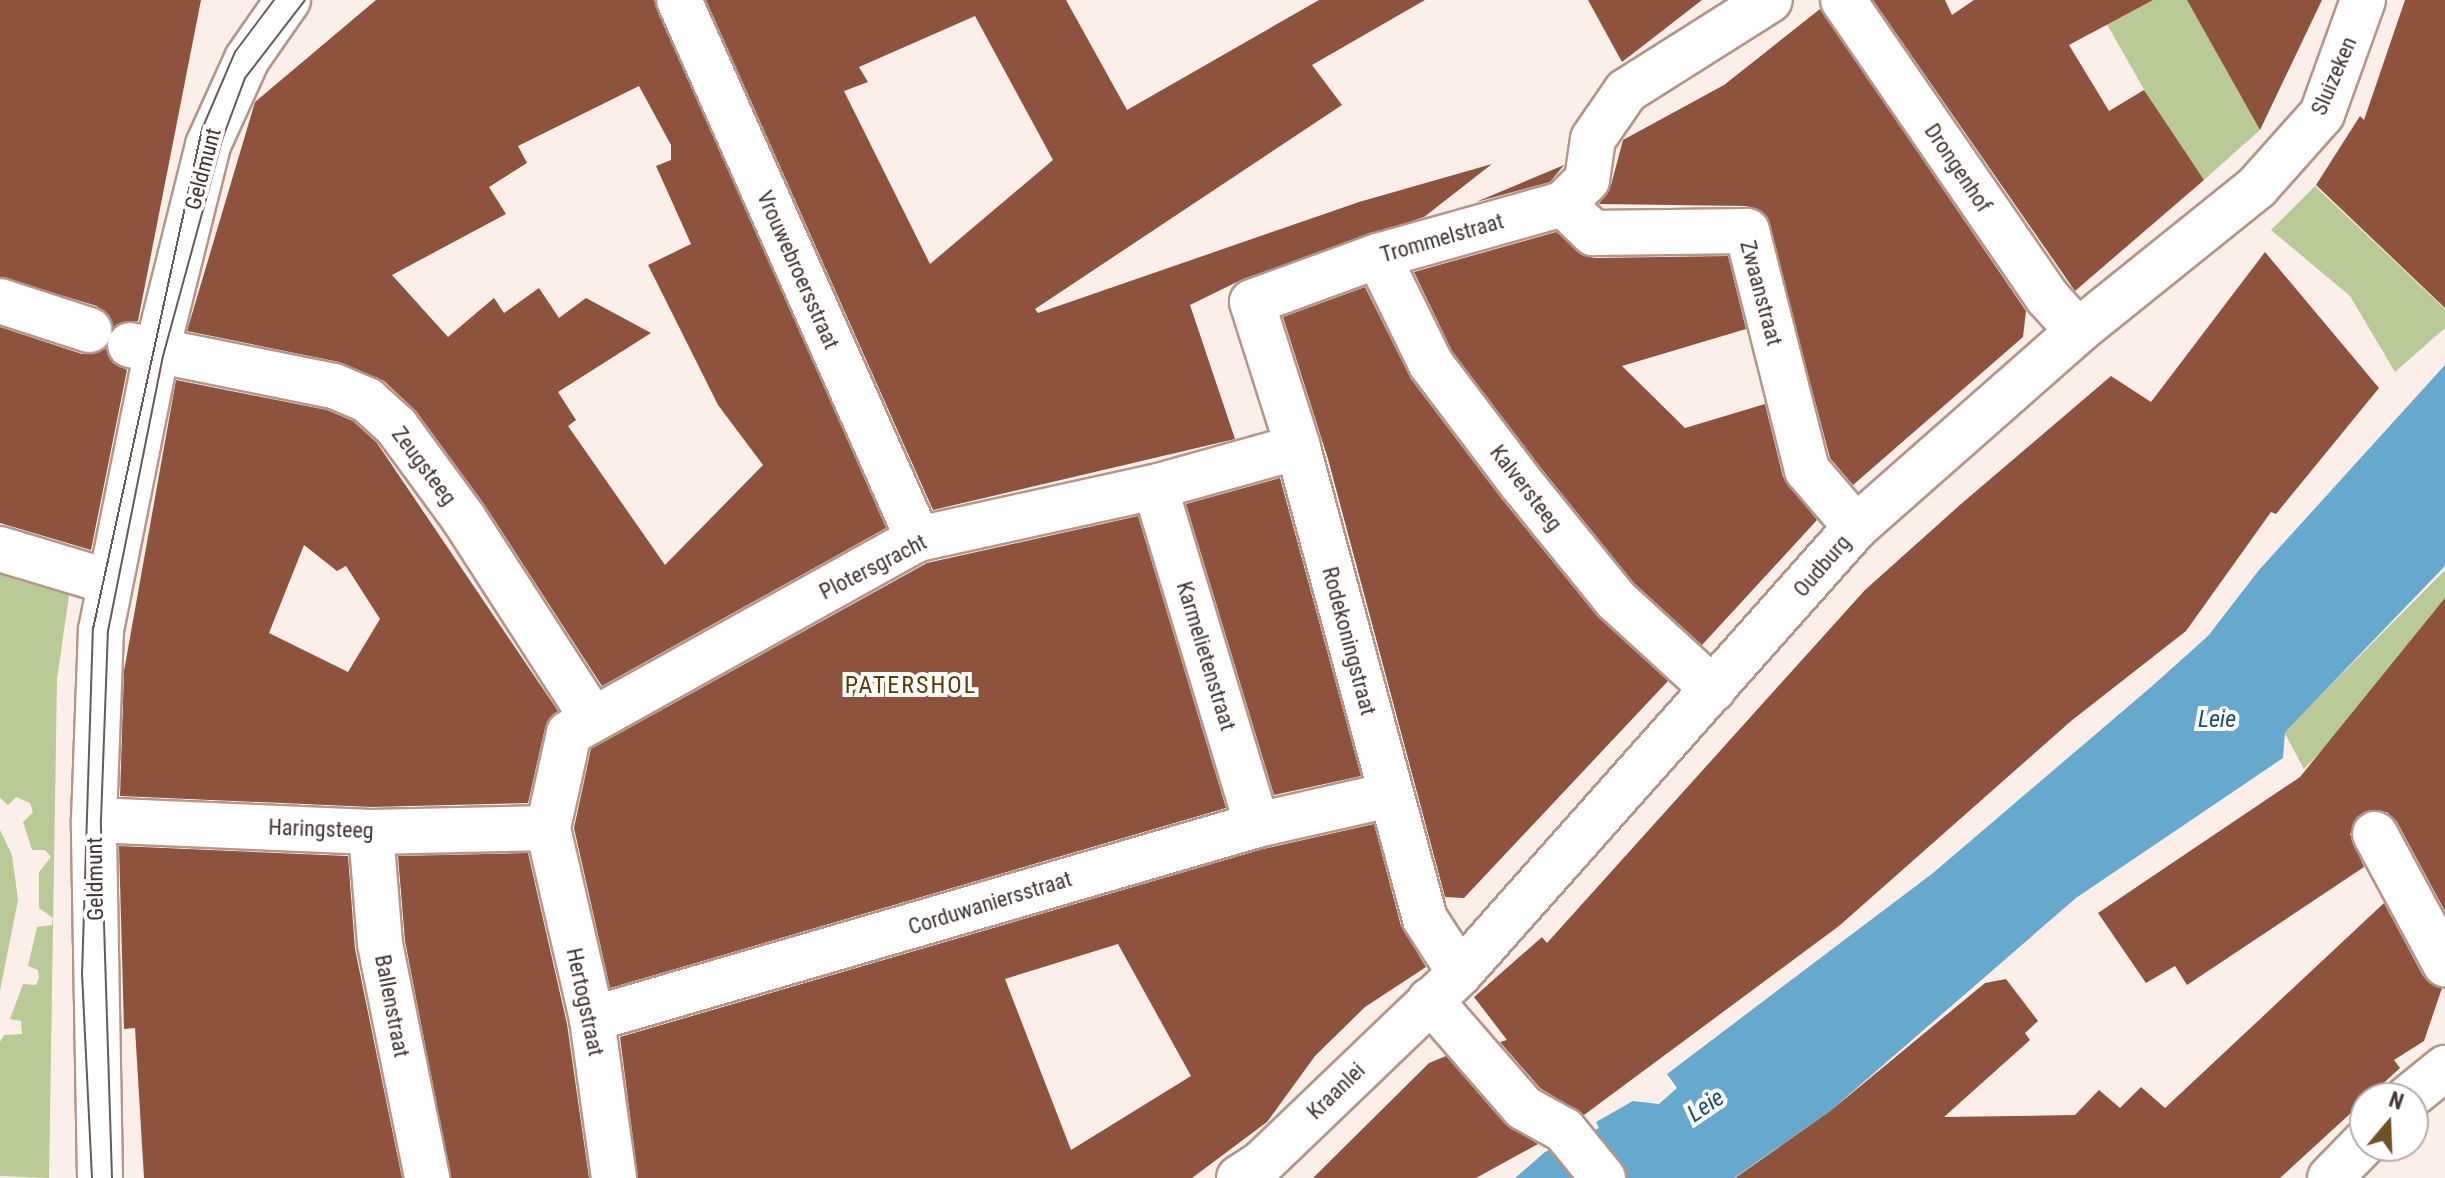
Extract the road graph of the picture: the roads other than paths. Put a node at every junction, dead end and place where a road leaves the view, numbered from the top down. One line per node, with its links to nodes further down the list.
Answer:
1 (288, 0): 13 (street, Geldmunt)
2 (679, 0): 17 (street, Vrouwebroersstraat)
3 (1770, 0): 7 (street)
4 (1843, 0): 12 (street, Drongenhof)
5 (2363, 0): 6 (street, Sluizeken)
6 (2262, 181): 12 (street, Oudburg)
7 (1563, 204): 8 (street, Trommelstraat); 16 (street, Zwaanstraat)
8 (1378, 256): 10 (street, Trommelstraat); 20 (street, Kalversteeg)
9 (0, 301): 11 (street)
10 (1252, 302): 14 (street, Rodekoningstraat)
11 (89, 330)
12 (2078, 331): 16 (street, Oudburg)
13 (143, 349): 19 (street, Geldmunt); 21 (street, Zeugsteeg)
14 (1298, 447): 15 (street, Plotersgracht); 22 (street, Rodekoningstraat)
15 (1155, 487): 17 (street, Plotersgracht); 24 (street, Karmelietenstraat)
16 (1856, 527): 20 (street, Oudburg)
17 (918, 539): 21 (street, Plotersgracht)
18 (0, 549): 19 (street)
19 (109, 582): 23 (street, Geldmunt)
20 (1713, 689): 29 (street, Oudburg)
21 (593, 719): 25 (street, Plotersgracht)
22 (1389, 795): 24 (street, Corduwaniersstraat); 29 (street, Rodekoningstraat)
23 (94, 820): 26 (street, Haringsteeg); 32 (street, Geldmunt)
24 (1257, 825): 30 (street, Corduwaniersstraat)
25 (548, 828): 26 (street, Haringsteeg); 30 (street, Hertogstraat)
26 (371, 832): 33 (street, Ballenstraat)
27 (2375, 834): 28 (street)
28 (2445, 964)
29 (1445, 987): 35 (street, Kraanlei); 36 (street, Rodekoningstraat)
30 (592, 1019): 34 (street, Hertogstraat)
31 (2349, 1158): 37 (street)
32 (100, 1178)
33 (427, 1178)
34 (614, 1178)
35 (1239, 1178)
36 (1603, 1178)
37 (2330, 1178)

